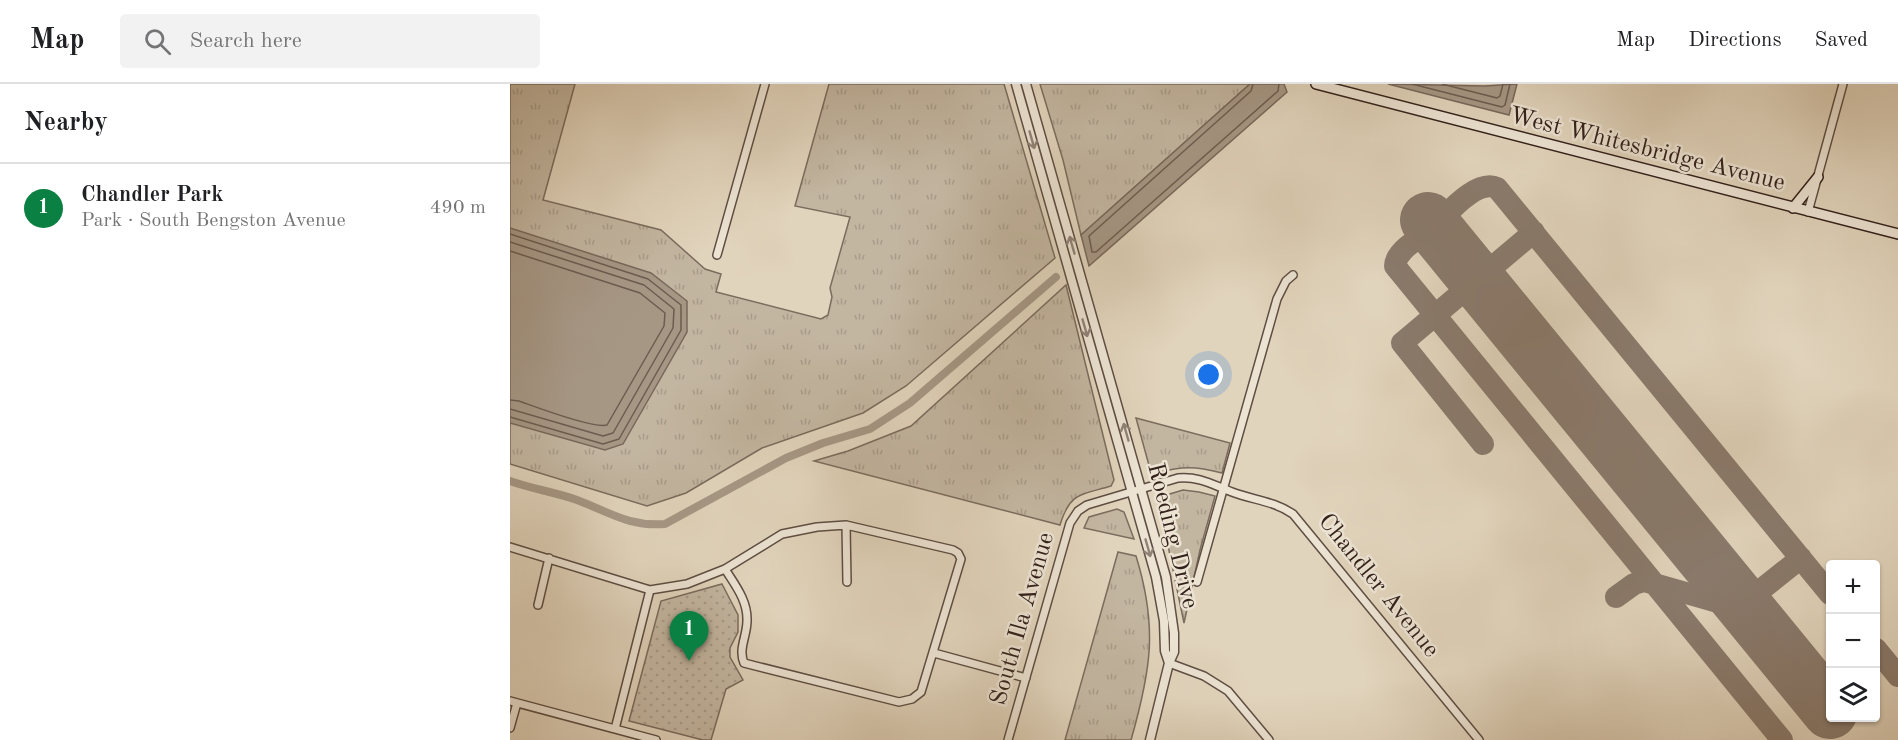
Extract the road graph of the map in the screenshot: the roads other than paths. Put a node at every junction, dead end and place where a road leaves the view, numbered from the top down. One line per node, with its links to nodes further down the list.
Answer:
1 (765, 84): 12 (street)
2 (1016, 84): 16 (street, Roeding Drive, one-way to 16)
3 (1026, 84): 15 (street, Roeding Drive, one-way to 3)
4 (1316, 84): 7 (main road, West Whitesbridge Avenue)
5 (1843, 84): 6 (street)
6 (1818, 177): 7 (main road); 8 (street)
7 (1793, 207): 8 (main road, West Whitesbridge Avenue)
8 (1808, 212): 9 (main road, West Whitesbridge Avenue)
9 (1877, 230): 10 (main road, West Whitesbridge Avenue); 11 (main road)
10 (1898, 234)
11 (1898, 239)
12 (717, 255)
13 (1293, 275): 14 (street)
14 (1223, 488): 15 (street, Chandler Avenue); 23 (street); 36 (street, Chandler Avenue)
15 (1142, 489): 16 (street, Chandler Avenue); 27 (street, Roeding Drive)
16 (1132, 492): 17 (street, Chandler Avenue); 27 (street, Roeding Drive, one-way to 27)
17 (1078, 511): 28 (street, South Ila Avenue)
18 (846, 525): 21 (street); 22 (street); 26 (street)
19 (510, 547): 20 (street)
20 (549, 558): 24 (street); 25 (street)
21 (724, 569): 24 (street); 26 (street)
22 (847, 582)
23 (1197, 582)
24 (650, 590): 31 (street)
25 (538, 605)
26 (934, 653): 28 (street)
27 (1169, 663): 34 (street); 35 (street)
28 (1026, 678): 33 (street, South Ila Avenue)
29 (514, 702): 30 (street); 31 (street)
30 (510, 728)
31 (615, 729): 32 (street)
32 (656, 740)
33 (1008, 740)
34 (1150, 740)
35 (1269, 740)
36 (1479, 740)

